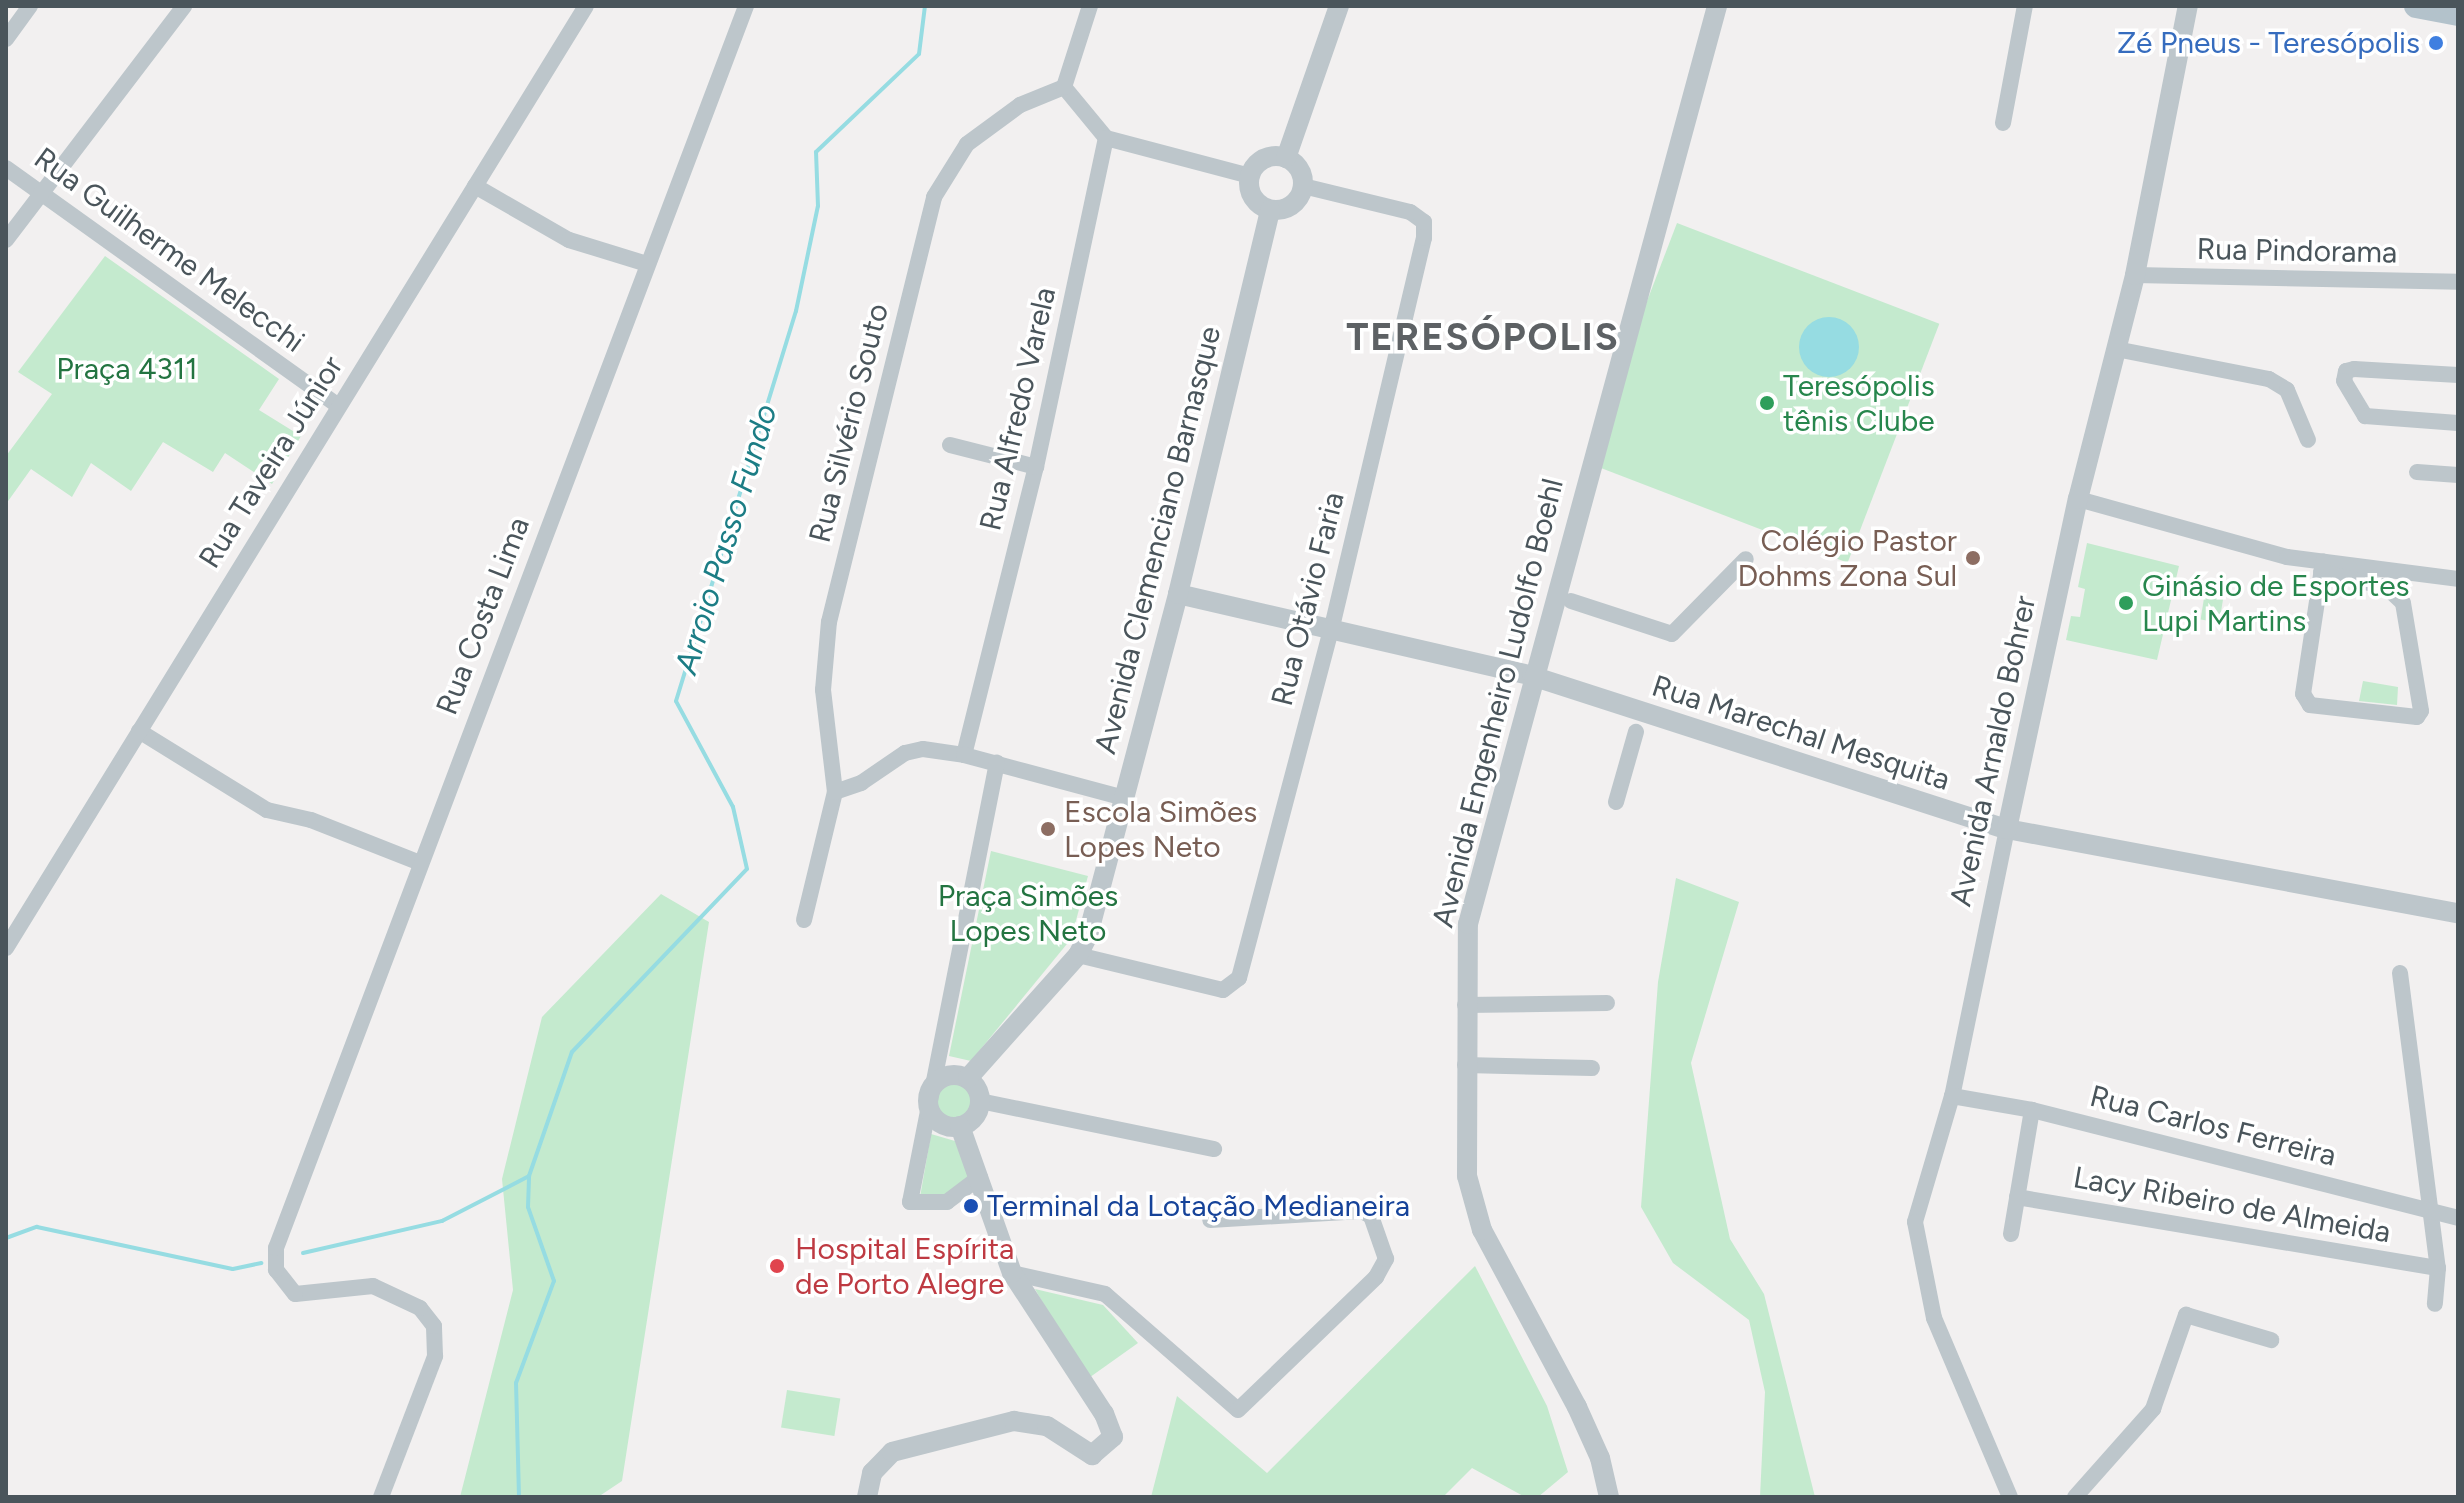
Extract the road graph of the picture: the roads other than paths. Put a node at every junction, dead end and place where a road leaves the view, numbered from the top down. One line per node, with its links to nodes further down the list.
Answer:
1 (30, 6): 10 (street)
2 (184, 6): 19 (street)
3 (586, 6): 17 (street, Rua Taveira Júnior)
4 (746, 6): 22 (street, Rua Costa Lima)
5 (1090, 6): 11 (street)
6 (1339, 6): 14 (street)
7 (1717, 6): 41 (street, Avenida Engenheiro Ludolfo Boehl)
8 (2025, 6): 12 (street)
9 (2188, 6): 23 (street, Avenida Arnaldo Bohrer)
10 (6, 39)
11 (1064, 87): 13 (street); 46 (street, Rua Silvério Souto)
12 (2003, 123)
13 (1106, 138): 16 (street); 31 (street, Rua Alfredo Varela)
14 (1286, 158): 16 (street); 18 (street)
15 (6, 168): 19 (street, Rua Guilherme Melecchi)
16 (1250, 176): 20 (street)
17 (475, 186): 22 (street); 27 (street, Rua Taveira Júnior)
18 (1303, 186): 20 (street); 40 (street, Rua Otávio Faria)
19 (42, 195): 21 (street); 27 (street, Rua Guilherme Melecchi)
20 (1270, 210): 38 (street, Avenida Clemenciano Barnasque)
21 (6, 240)
22 (647, 264): 50 (street, Rua Costa Lima)
23 (2135, 275): 24 (street, Rua Pindorama); 25 (street, Avenida Arnaldo Bohrer)
24 (2458, 282)
25 (2116, 349): 29 (street); 34 (street, Avenida Arnaldo Bohrer)
26 (2458, 375): 28 (street)
27 (339, 406): 42 (street, Rua Taveira Júnior)
28 (2458, 423)
29 (2308, 440)
30 (950, 445): 31 (street)
31 (1036, 467): 44 (street, Rua Alfredo Varela)
32 (2417, 472): 33 (street)
33 (2458, 475)
34 (2078, 499): 36 (street); 49 (street, Avenida Arnaldo Bohrer)
35 (1746, 559): 39 (street)
36 (2322, 567): 36 (street); 37 (street)
37 (2458, 579)
38 (1178, 594): 40 (street, Rua Marechal Mesquita); 47 (street, Avenida Clemenciano Barnasque)
39 (1571, 601)
40 (1331, 631): 41 (street, Rua Marechal Mesquita); 54 (street, Rua Otávio Faria)
41 (1532, 676): 49 (street, Rua Marechal Mesquita); 57 (street, Avenida Engenheiro Ludolfo Boehl)
42 (139, 731): 50 (street); 53 (street, Rua Taveira Júnior)
43 (1636, 732): 48 (street)
44 (964, 755): 45 (street); 46 (street)
45 (997, 763): 47 (street); 61 (street)
46 (835, 792): 52 (street, Rua Silvério Souto)
47 (1124, 798): 54 (street, Avenida Clemenciano Barnasque)
48 (1616, 802)
49 (2007, 829): 51 (street, Rua Marechal Mesquita); 62 (street, Avenida Arnaldo Bohrer)
50 (420, 863): 77 (street, Rua Costa Lima)
51 (2458, 913)
52 (804, 920)
53 (6, 948)
54 (1078, 955): 60 (street, Avenida Clemenciano Barnasque)
55 (2400, 973): 69 (street)
56 (1607, 1003): 57 (street)
57 (1465, 1005): 58 (street, Avenida Engenheiro Ludolfo Boehl)
58 (1465, 1065): 59 (street); 79 (street, Avenida Engenheiro Ludolfo Boehl)
59 (1592, 1068)
60 (968, 1078): 61 (street); 63 (street)
61 (927, 1096): 65 (street); 67 (street)
62 (1952, 1096): 64 (street, Rua Carlos Ferreira); 80 (street, Avenida Arnaldo Bohrer)
63 (980, 1101): 65 (street); 66 (street)
64 (2032, 1110): 68 (street); 69 (street, Rua Carlos Ferreira)
65 (960, 1126): 67 (street)
66 (1214, 1149)
67 (980, 1177): 74 (street)
68 (2017, 1197): 72 (street); 73 (street, Lacy Ribeiro de Almeida)
69 (2428, 1208): 70 (street, Rua Carlos Ferreira); 73 (street)
70 (2458, 1218)
71 (1210, 1220): 74 (street)
72 (2011, 1234)
73 (2438, 1268): 75 (street)
74 (1012, 1273): 78 (street)
75 (2435, 1304)
76 (2271, 1340): 81 (street)
77 (381, 1497)
78 (867, 1497)
79 (1609, 1497)
80 (2010, 1497)
81 (2075, 1497)

